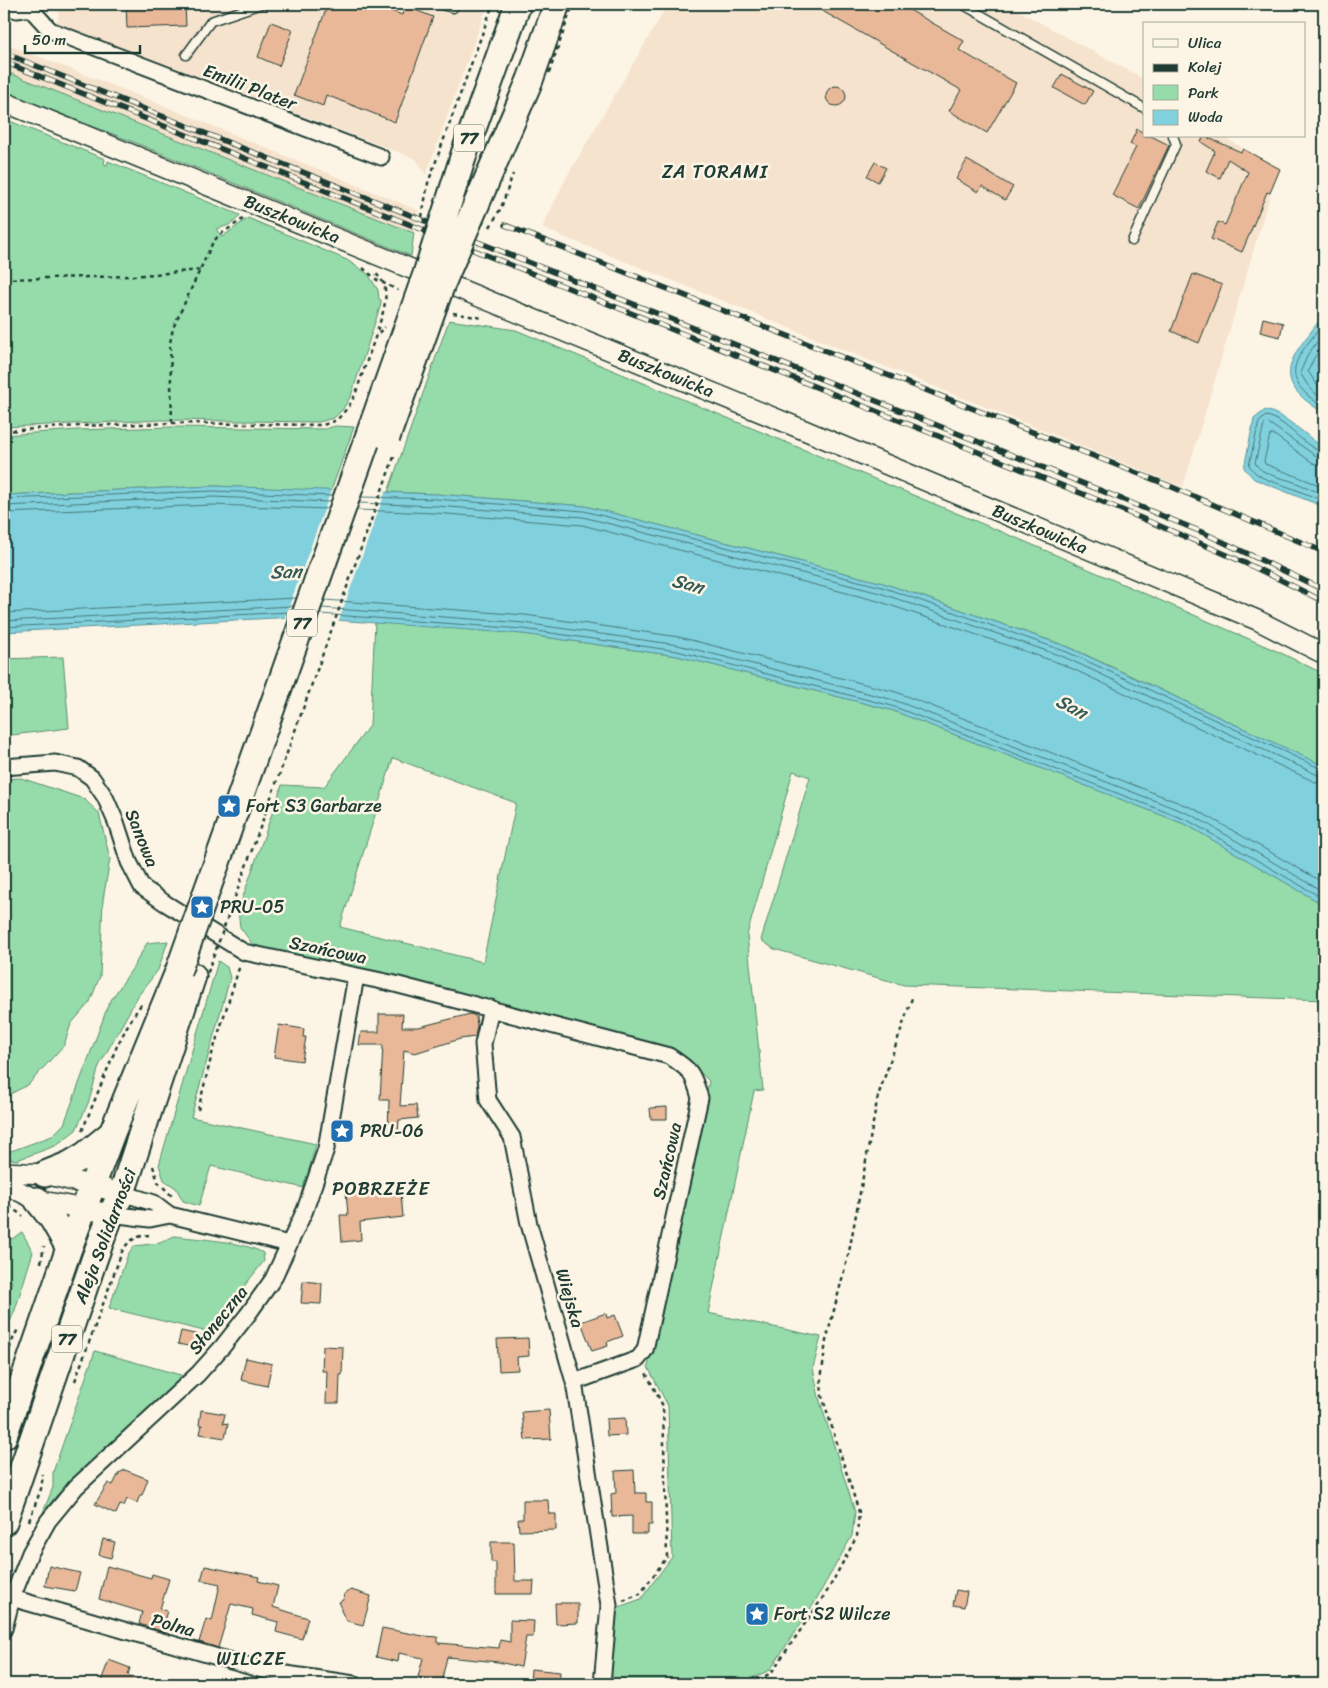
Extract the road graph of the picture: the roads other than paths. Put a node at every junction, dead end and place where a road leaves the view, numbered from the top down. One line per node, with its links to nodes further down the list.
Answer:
1 (262, 4): 9 (lane)
2 (437, 4): 8 (lane)
3 (518, 4): 18 (highway, 77, bridge)
4 (557, 4): 18 (highway, 77, bridge)
5 (962, 4): 11 (lane)
6 (4, 6): 7 (street, Emilii Plater)
7 (36, 6): 13 (street, Emilii Plater)
8 (453, 8)
9 (186, 55)
10 (4, 102): 15 (street, Buszkowicka)
11 (1143, 107)
12 (1174, 138): 14 (lane)
13 (380, 157)
14 (1132, 241)
15 (1324, 654)
16 (4, 767): 17 (street, Sanowa)
17 (244, 952): 19 (street, Szańcowa)
18 (192, 976): 21 (highway, Aleja Solidarności / 77); 26 (highway, Aleja Solidarności / 77)
19 (356, 976): 20 (street, Szańcowa); 29 (street, Słoneczna)
20 (491, 1008): 31 (street, Wiejska); 31 (street, Szańcowa)
21 (112, 1132): 23 (highway); 25 (highway, Aleja Solidarności / 77)
22 (4, 1172): 23 (street)
23 (45, 1174): 25 (street)
24 (4, 1184): 27 (street)
25 (89, 1196): 26 (street); 27 (street); 30 (highway, Aleja Solidarności / 77)
26 (116, 1203): 28 (street); 28 (street); 33 (highway, Aleja Solidarności / 77)
27 (30, 1208): 30 (highway)
28 (170, 1215): 29 (street)
29 (289, 1244): 34 (street, Słoneczna)
30 (70, 1248): 32 (highway, Aleja Solidarności / 77)
31 (574, 1382): 38 (street, Wiejska)
32 (4, 1436)
33 (16, 1524)
34 (12, 1598): 35 (street, Słoneczna); 36 (street, Polna)
35 (7, 1636)
36 (263, 1678): 37 (street, Polna)
37 (354, 1684)
38 (602, 1684)

